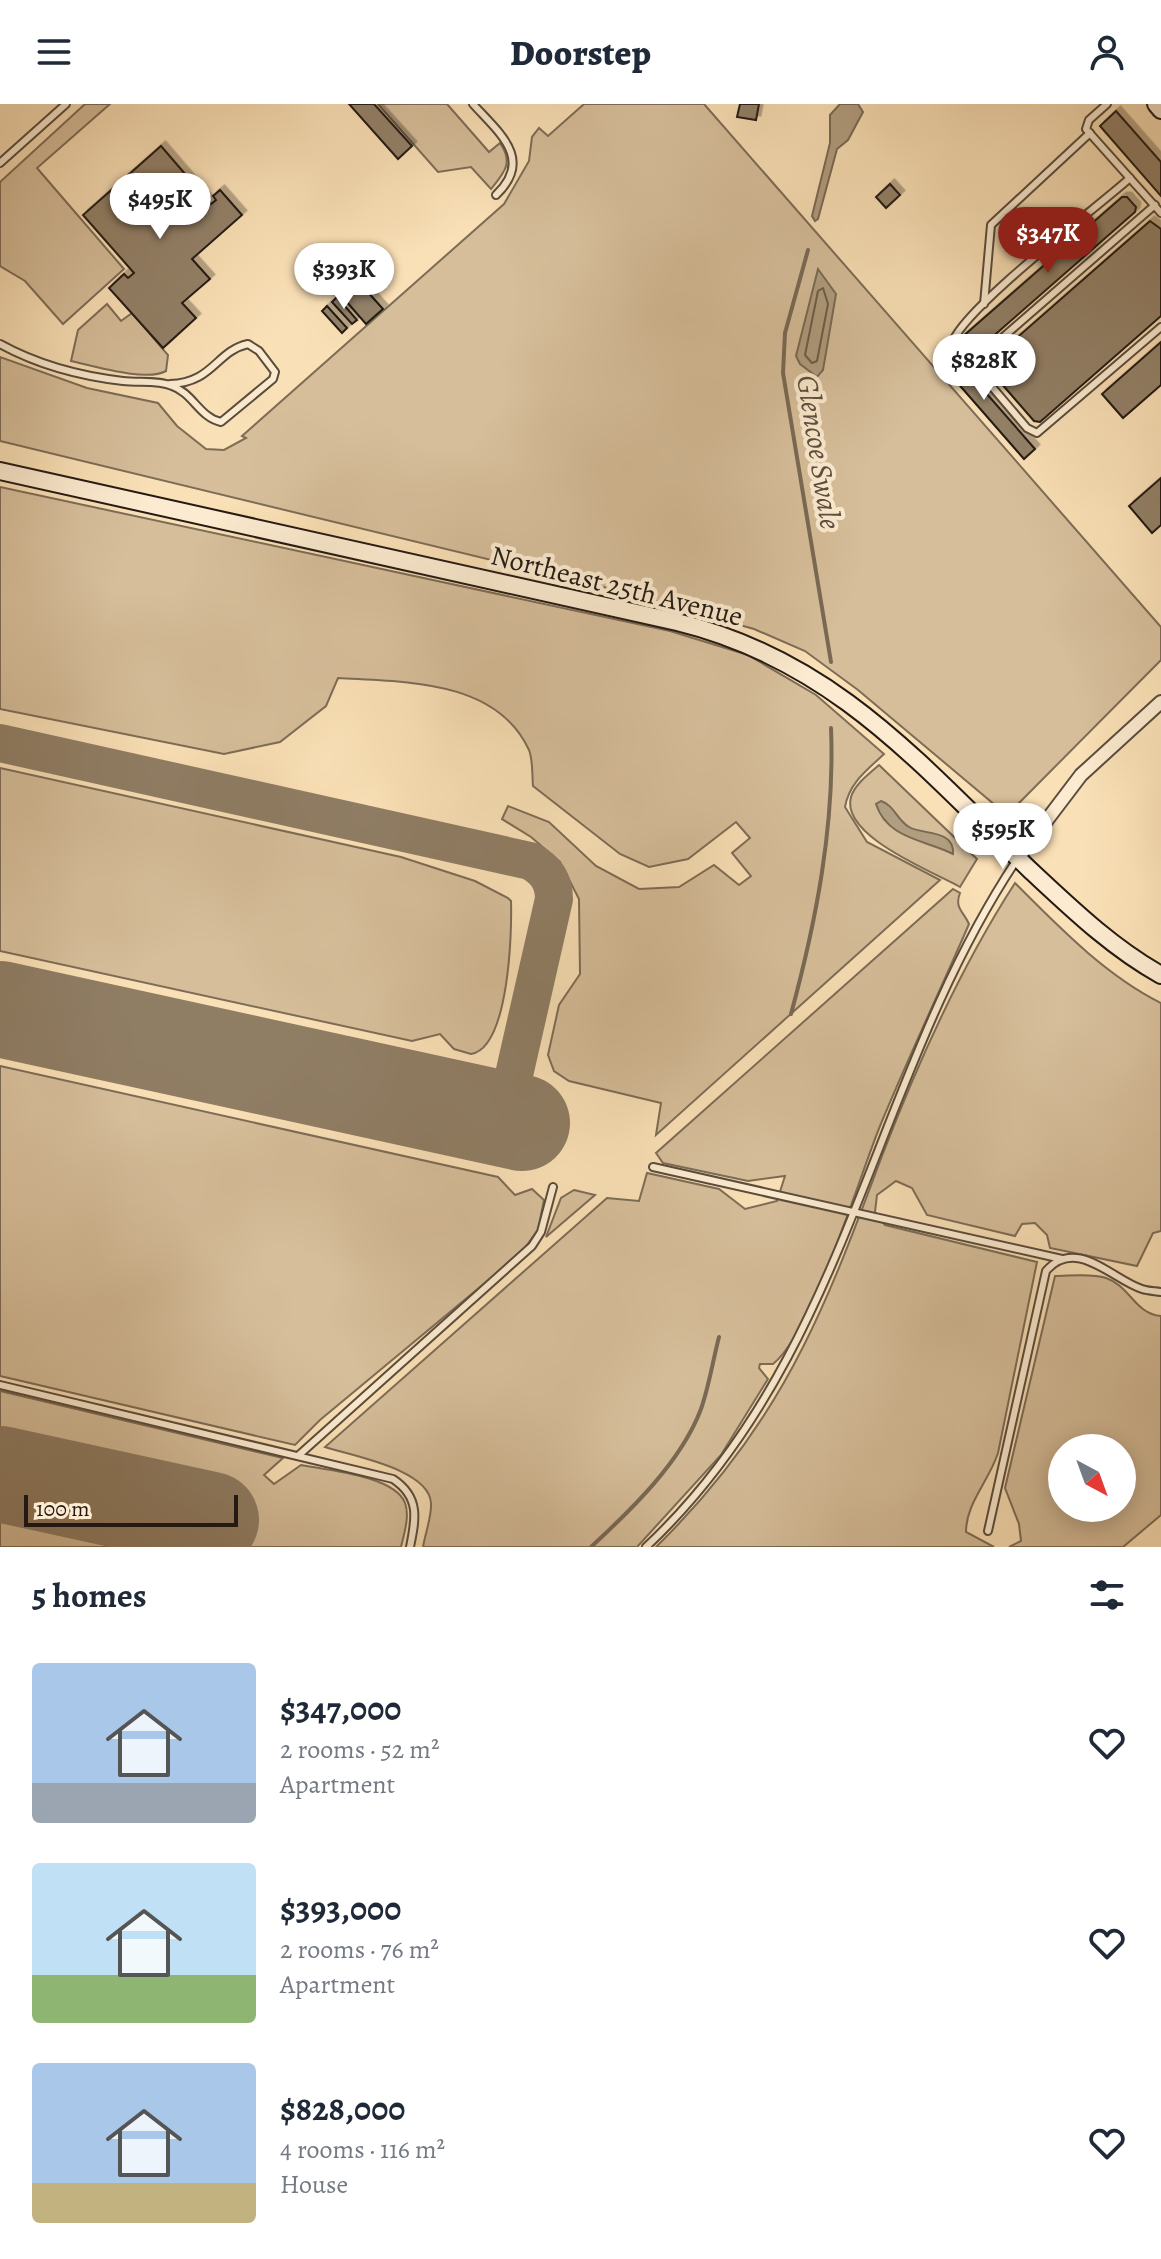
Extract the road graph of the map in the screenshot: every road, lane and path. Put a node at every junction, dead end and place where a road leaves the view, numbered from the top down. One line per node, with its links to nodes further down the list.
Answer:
1 (66, 104): 7 (lane)
2 (473, 104): 9 (lane)
3 (1107, 104): 6 (lane)
4 (1156, 104): 5 (main road)
5 (1161, 110)
6 (1090, 133): 8 (lane); 12 (lane)
7 (0, 163)
8 (1130, 178): 10 (lane); 12 (lane)
9 (496, 195)
10 (1155, 205): 11 (lane); 15 (lane)
11 (1161, 213)
12 (984, 304): 15 (lane)
13 (1161, 327): 15 (lane)
14 (0, 344): 16 (lane)
15 (971, 365)
16 (170, 384): 16 (lane)
17 (0, 471): 19 (main road, Northeast 25th Avenue)
18 (1161, 702): 19 (street)
19 (1018, 858): 20 (main road, Northeast 25th Avenue); 23 (lane)
20 (1161, 975)
21 (653, 1167): 23 (lane)
22 (553, 1187): 27 (lane)
23 (856, 1212): 24 (lane); 30 (lane)
24 (1062, 1259): 25 (lane); 28 (lane)
25 (1161, 1292)
26 (0, 1385): 27 (lane)
27 (299, 1455): 29 (lane)
28 (988, 1531)
29 (410, 1547)
30 (646, 1547)

